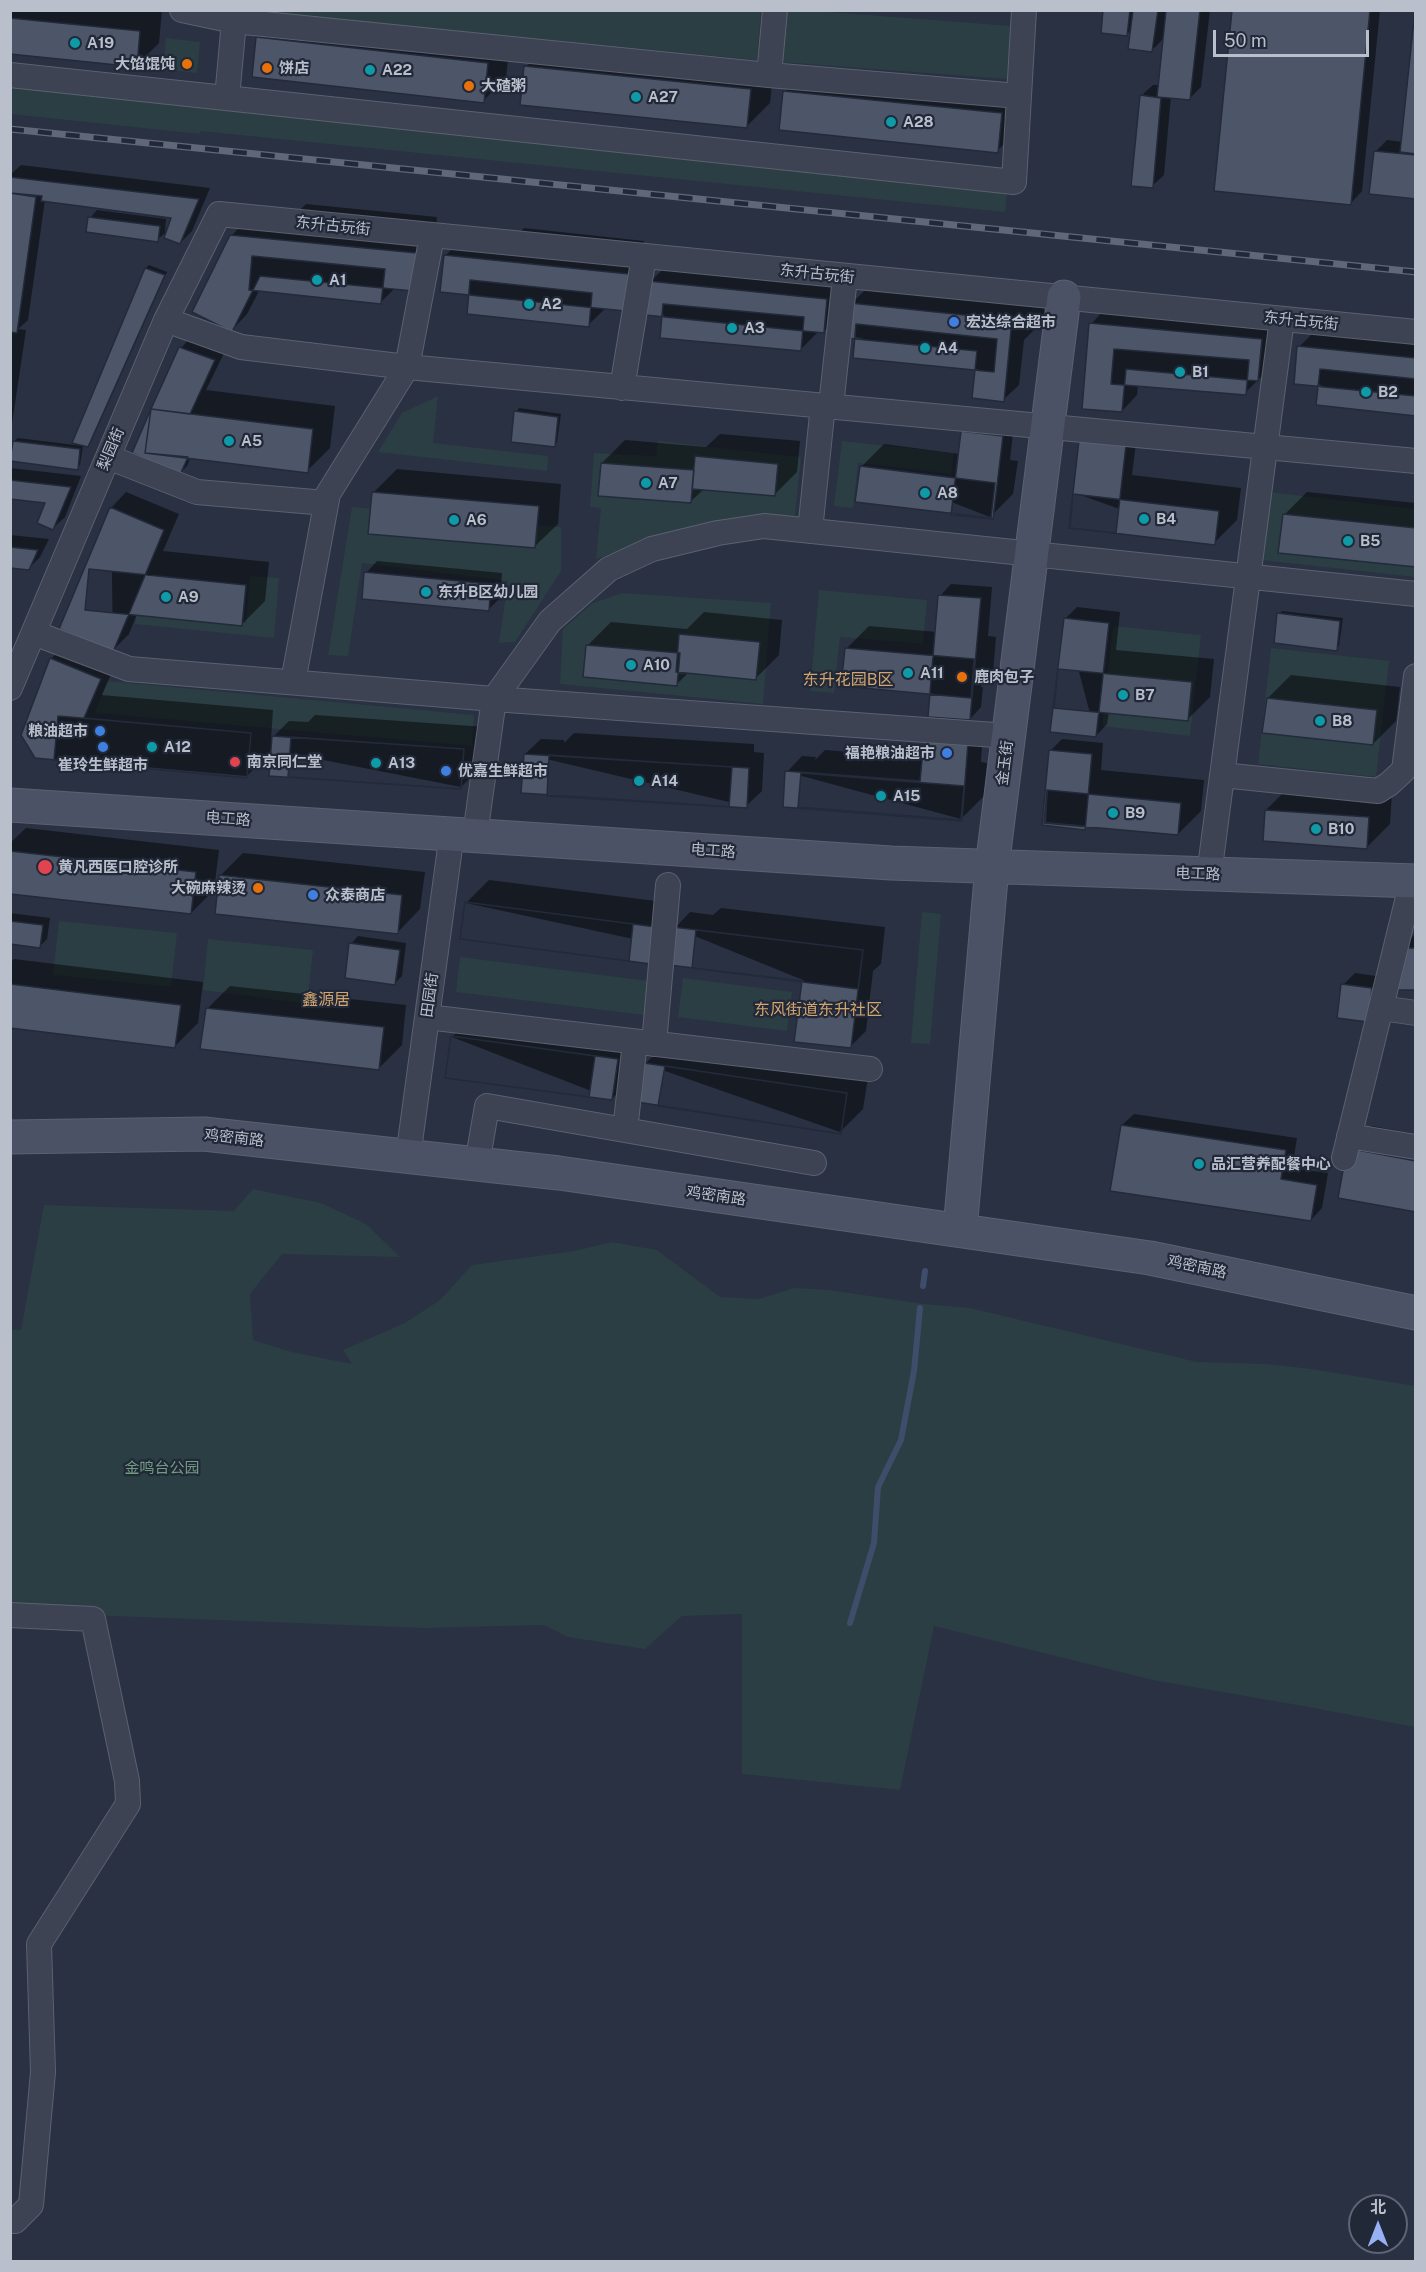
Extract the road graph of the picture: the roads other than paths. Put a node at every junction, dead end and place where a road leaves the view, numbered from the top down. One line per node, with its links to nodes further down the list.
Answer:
1 (182, 10): 4 (street)
2 (775, 10): 6 (street)
3 (1024, 10): 7 (street)
4 (235, 16): 6 (street); 8 (street)
5 (10, 75): 8 (street)
6 (769, 75): 7 (street)
7 (1019, 96): 8 (street)
8 (227, 98)
9 (219, 214): 10 (street, 东升古玩街); 15 (street, 梨园街)
10 (432, 236): 11 (street, 东升古玩街); 17 (street)
11 (644, 256): 12 (street, 东升古玩街); 18 (street)
12 (845, 277): 13 (street, 东升古玩街); 19 (street)
13 (1064, 297): 14 (street, 东升古玩街); 20 (street, 金玉街)
14 (1282, 319): 16 (street, 东升古玩街); 21 (street)
15 (166, 320): 17 (street); 22 (street, 梨园街)
16 (1416, 332)
17 (407, 367): 18 (street); 24 (street)
18 (622, 388): 19 (street)
19 (827, 405): 20 (street); 25 (street)
20 (1047, 426): 21 (street); 26 (street, 金玉街)
21 (1266, 447): 23 (street); 27 (street)
22 (108, 457): 24 (street); 29 (street, 梨园街)
23 (1416, 462)
24 (326, 502): 31 (street)
25 (810, 531): 26 (street); 33 (street)
26 (1032, 553): 27 (street); 34 (street, 金玉街)
27 (1249, 576): 28 (street); 35 (street)
28 (1416, 594)
29 (34, 633): 31 (street); 32 (street, 梨园街)
30 (1416, 676): 35 (street)
31 (293, 682): 33 (street)
32 (10, 688)
33 (494, 699): 34 (street); 37 (street, 田园街)
34 (1009, 736): 38 (street, 金玉街)
35 (1222, 776): 39 (street)
36 (10, 805): 37 (street, 电工路)
37 (464, 834): 38 (street, 电工路); 44 (street, 田园街)
38 (992, 867): 39 (street, 电工路); 53 (street, 金玉街)
39 (1209, 874): 40 (street, 电工路)
40 (1414, 881): 42 (street)
41 (668, 885): 45 (street)
42 (1381, 1008): 43 (street); 49 (street)
43 (1416, 1013)
44 (427, 1017): 45 (street); 50 (street, 田园街)
45 (644, 1043): 46 (street); 47 (street)
46 (870, 1069)
47 (625, 1130): 51 (street); 52 (street)
48 (10, 1137): 50 (street, 鸡密南路)
49 (1416, 1147)
50 (408, 1156): 52 (street, 鸡密南路)
51 (814, 1163)
52 (477, 1164): 53 (street, 鸡密南路)
53 (960, 1230): 54 (street, 鸡密南路)
54 (1416, 1313)
55 (10, 1615): 56 (street)
56 (10, 2221)

